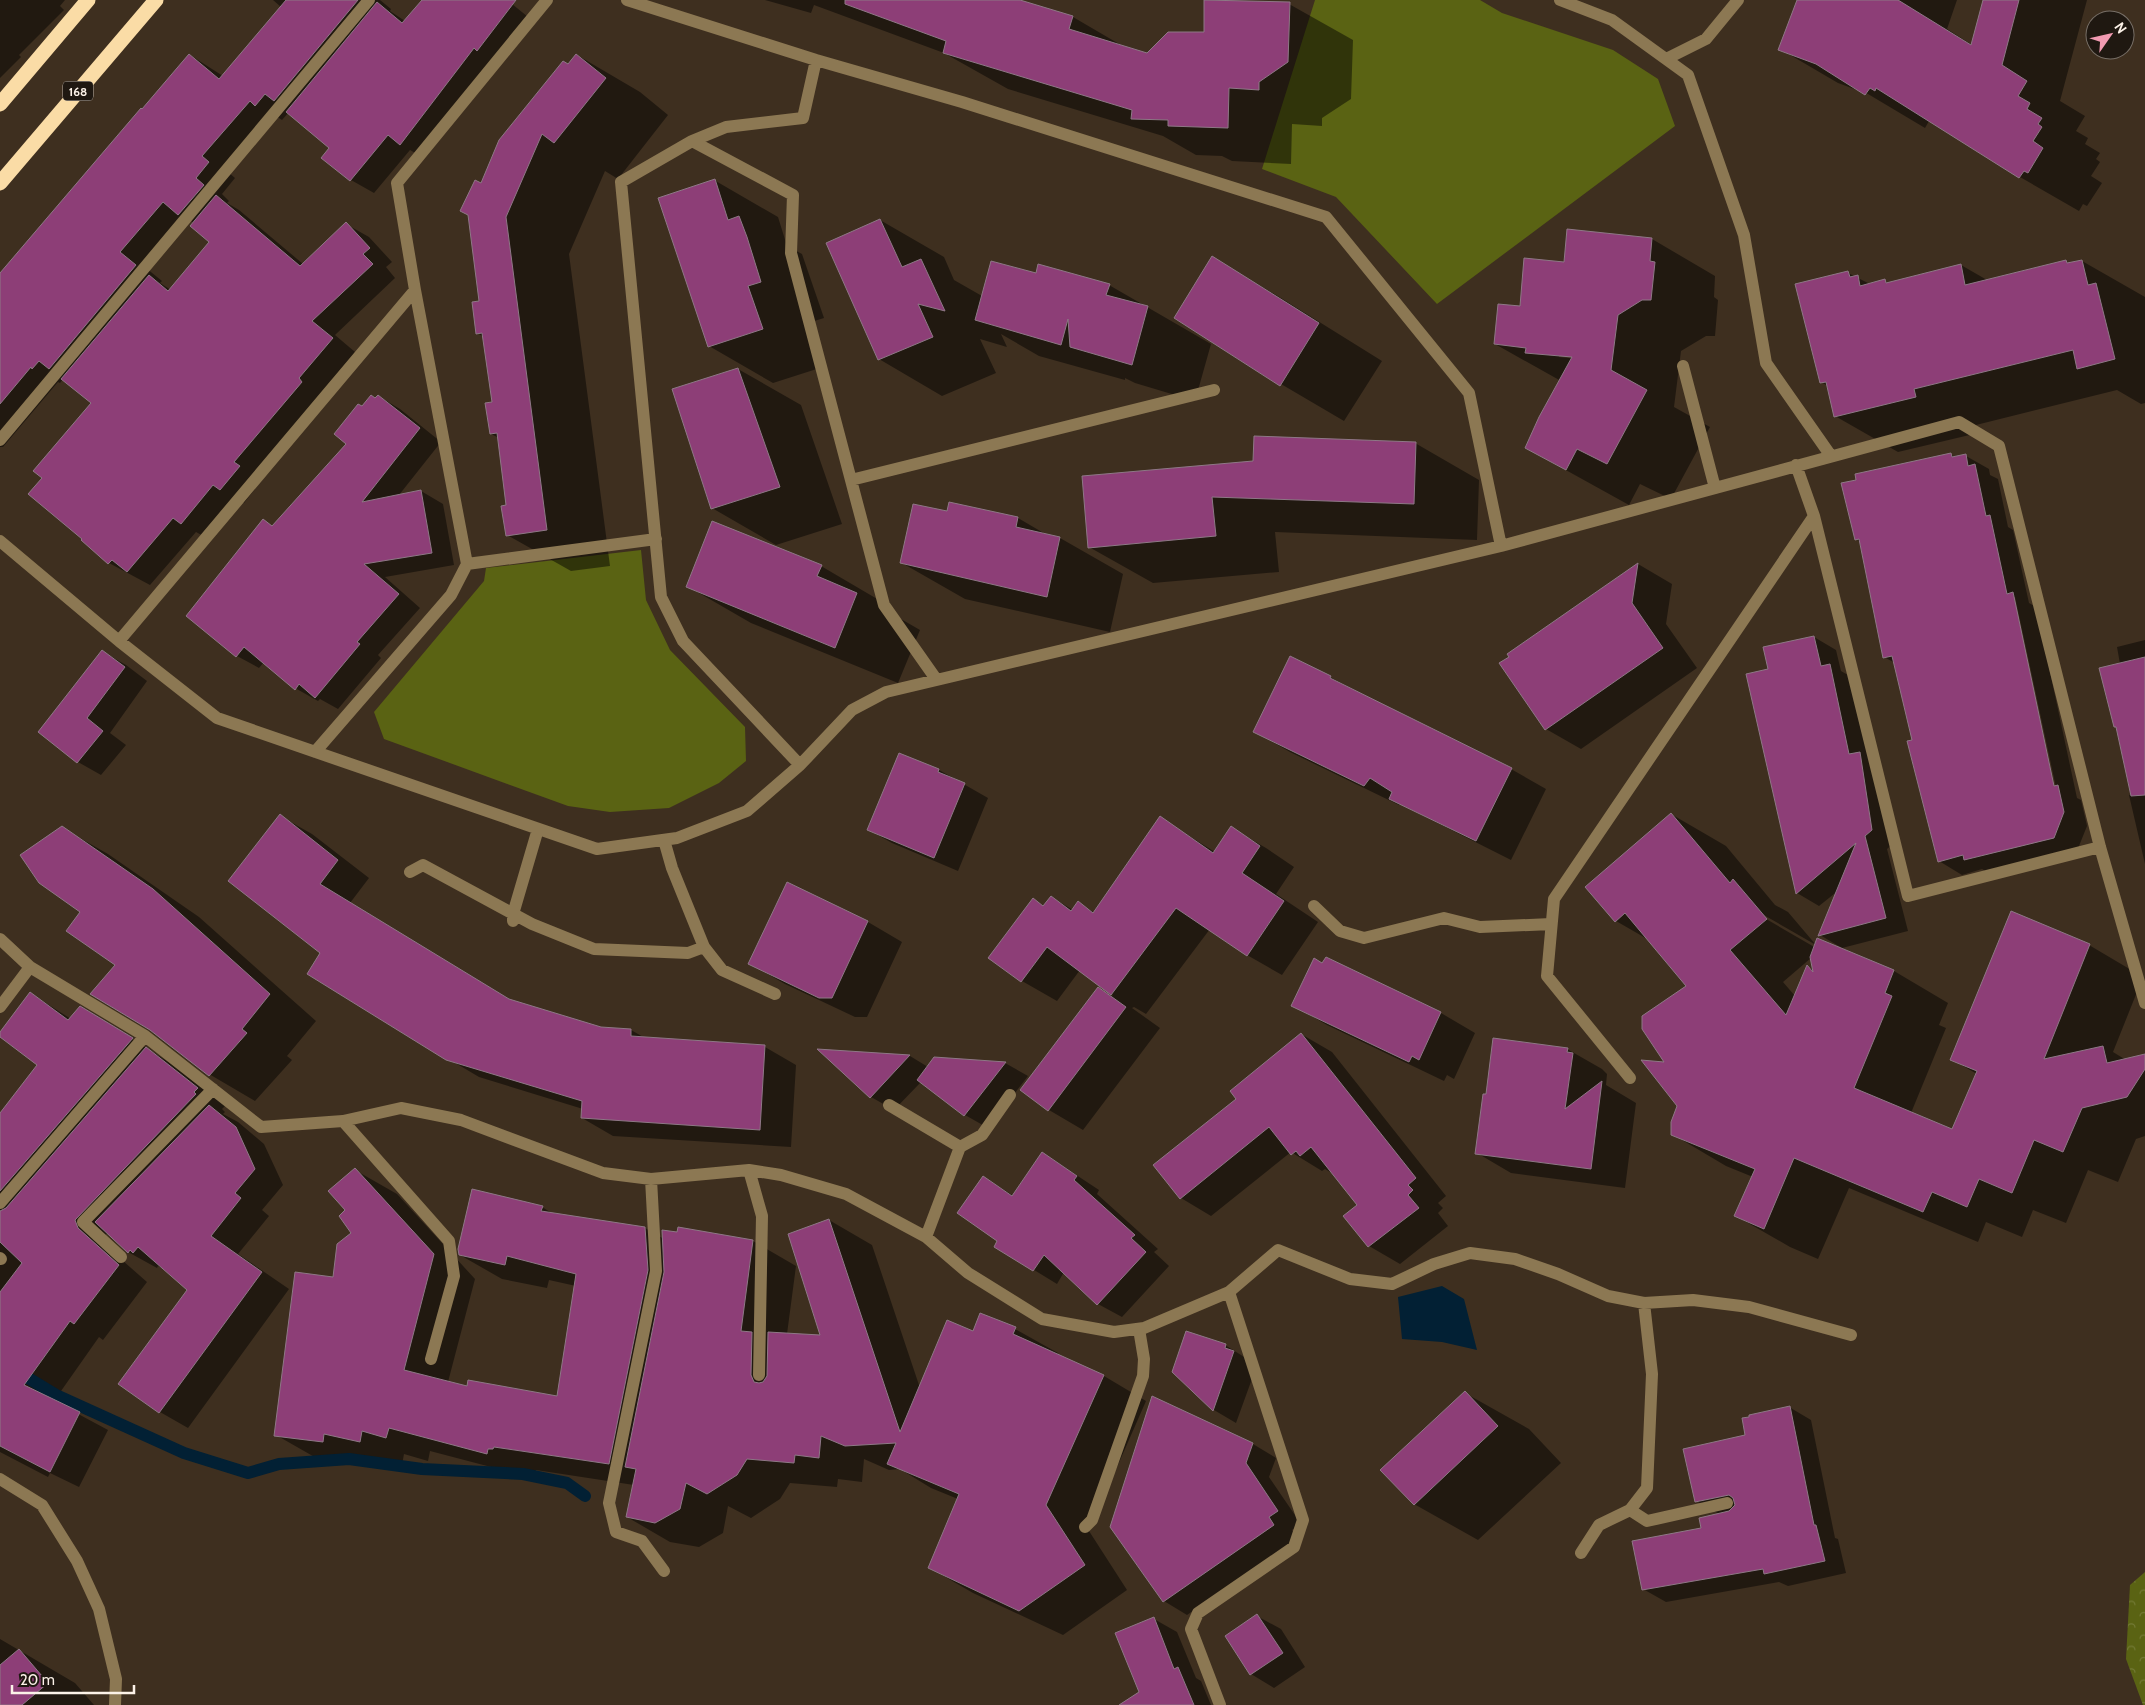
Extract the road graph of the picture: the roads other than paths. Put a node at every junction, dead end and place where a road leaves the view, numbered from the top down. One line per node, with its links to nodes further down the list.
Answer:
1 (88, 0): 10 (highway)
2 (156, 0): 12 (highway, 168)
3 (369, 0): 16 (street)
4 (547, 0): 13 (street)
5 (627, 0): 9 (street)
6 (1560, 0): 8 (street)
7 (1738, 0): 8 (street)
8 (1666, 59): 17 (street)
9 (816, 60): 11 (street); 24 (street)
10 (0, 104)
11 (692, 141): 19 (street); 22 (street)
12 (0, 183)
13 (415, 290): 25 (street); 26 (street)
14 (1683, 366): 20 (street)
15 (1214, 390): 19 (street)
16 (0, 440)
17 (1831, 456): 18 (street); 32 (street)
18 (1796, 465): 20 (street); 21 (street)
19 (850, 480): 27 (street)
20 (1715, 488): 24 (street)
21 (1814, 516): 32 (street); 36 (street)
22 (656, 539): 25 (street); 29 (street)
23 (0, 541): 26 (street)
24 (1501, 546): 27 (street)
25 (467, 564): 28 (street)
26 (119, 641): 28 (street)
27 (936, 679): 29 (street)
28 (314, 752): 30 (street)
29 (800, 765): 31 (street)
30 (538, 829): 31 (street); 35 (street)
31 (664, 840): 38 (street)
32 (2100, 847): 41 (street)
33 (410, 872): 35 (street)
34 (1314, 906): 36 (street)
35 (513, 918): 38 (street)
36 (1551, 924): 44 (street)
37 (0, 939): 39 (street)
38 (704, 947): 40 (street)
39 (30, 967): 42 (street); 43 (street)
40 (775, 994)
41 (2145, 1003)
42 (0, 1007)
43 (145, 1036): 45 (street); 52 (street)
44 (1630, 1078)
45 (213, 1089): 48 (street); 54 (street)
46 (1010, 1095): 49 (street)
47 (889, 1105): 49 (street)
48 (342, 1121): 51 (street); 59 (street)
49 (960, 1147): 53 (street)
50 (749, 1170): 51 (street); 53 (street); 60 (street)
51 (651, 1179): 66 (street)
52 (0, 1203)
53 (926, 1237): 57 (street)
54 (121, 1257)
55 (1229, 1292): 56 (street); 57 (street); 68 (street)
56 (1644, 1303): 58 (street); 63 (street)
57 (1139, 1330): 64 (street)
58 (1851, 1335)
59 (431, 1360)
60 (759, 1375)
61 (0, 1478): 67 (street)
62 (1727, 1503): 63 (street)
63 (1630, 1510): 65 (street)
64 (1086, 1527)
65 (1581, 1553)
66 (664, 1571)
67 (116, 1705)
68 (1220, 1705)

